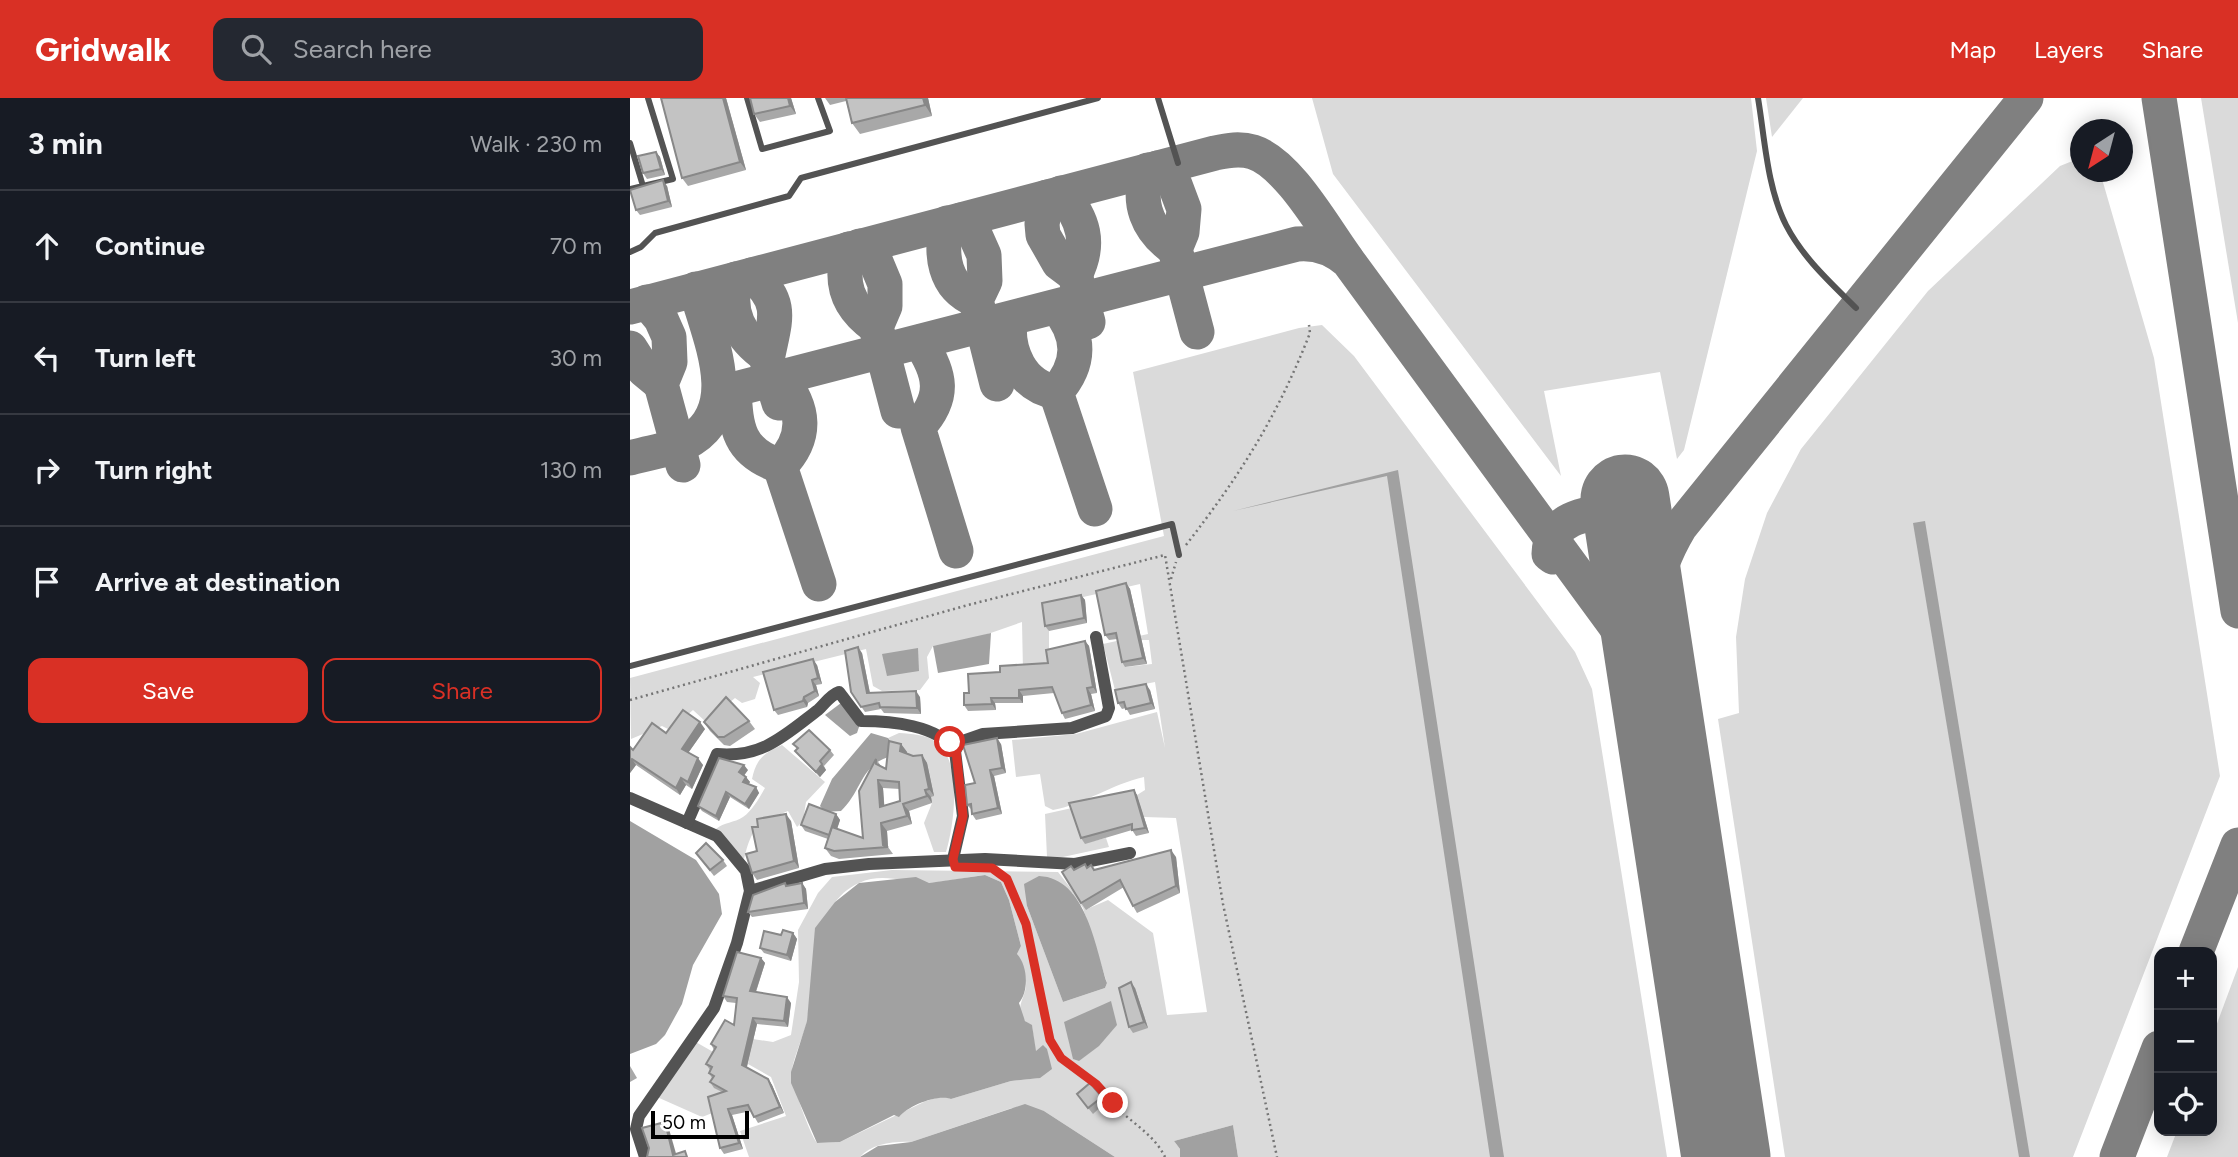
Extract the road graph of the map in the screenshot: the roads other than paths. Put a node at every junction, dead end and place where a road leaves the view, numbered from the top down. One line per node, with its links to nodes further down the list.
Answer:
1 (648, 98): 9 (lane)
2 (747, 98): 3 (lane)
3 (818, 98)
4 (1098, 98): 11 (lane)
5 (1158, 98): 8 (lane)
6 (1758, 98): 12 (lane)
7 (630, 144): 9 (lane)
8 (1178, 163)
9 (643, 186): 10 (lane)
10 (630, 189)
11 (630, 252)
12 (1856, 308)
13 (1179, 555): 15 (lane)
14 (1096, 637): 16 (street)
15 (630, 666)
16 (956, 751): 18 (street); 20 (street)
17 (630, 798): 18 (street)
18 (687, 822): 21 (street)
19 (1130, 853): 20 (street)
20 (953, 859): 21 (street)
21 (750, 891): 22 (street)
22 (645, 1157)

